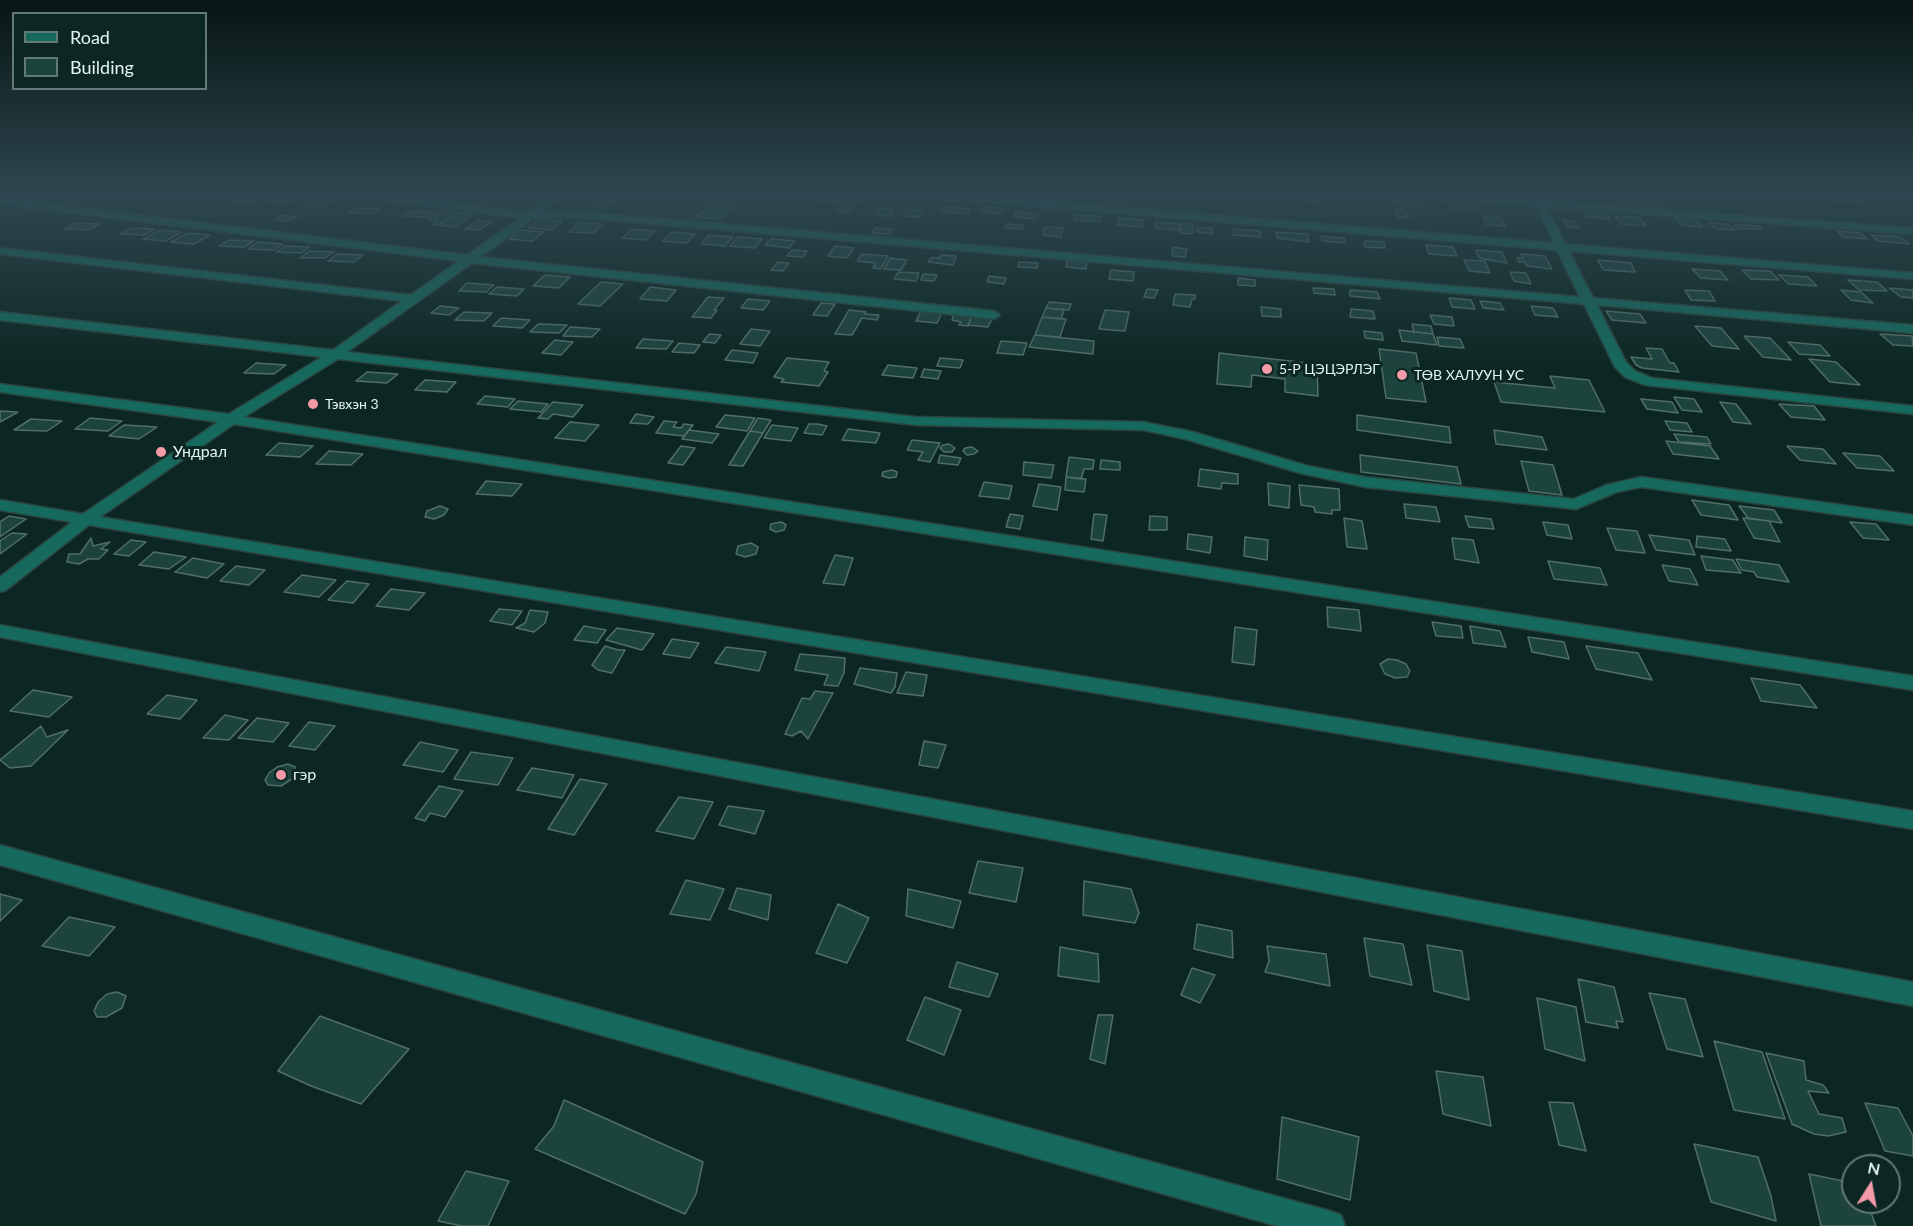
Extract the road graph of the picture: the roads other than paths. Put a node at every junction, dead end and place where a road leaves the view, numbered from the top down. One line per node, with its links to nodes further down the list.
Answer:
1 (19, 253): 9 (street)
2 (430, 253): 7 (street)
3 (476, 253): 7 (street)
4 (1031, 253): 10 (street)
5 (1565, 253): 10 (street)
6 (1627, 253): 8 (street)
7 (469, 258): 9 (street); 11 (street)
8 (1913, 276)
9 (414, 299): 14 (street)
10 (1588, 301): 13 (street); 16 (street)
11 (994, 315)
12 (0, 316): 14 (street)
13 (1913, 329)
14 (336, 354): 17 (street); 20 (street)
15 (0, 387): 17 (street)
16 (1913, 410)
17 (231, 419): 19 (street); 23 (street)
18 (0, 505): 19 (street)
19 (86, 519): 21 (street); 24 (street)
20 (1913, 520)
21 (0, 586)
22 (0, 631): 26 (street)
23 (1913, 683)
24 (1913, 820)
25 (0, 855): 27 (street)
26 (1913, 994)
27 (1330, 1226)

